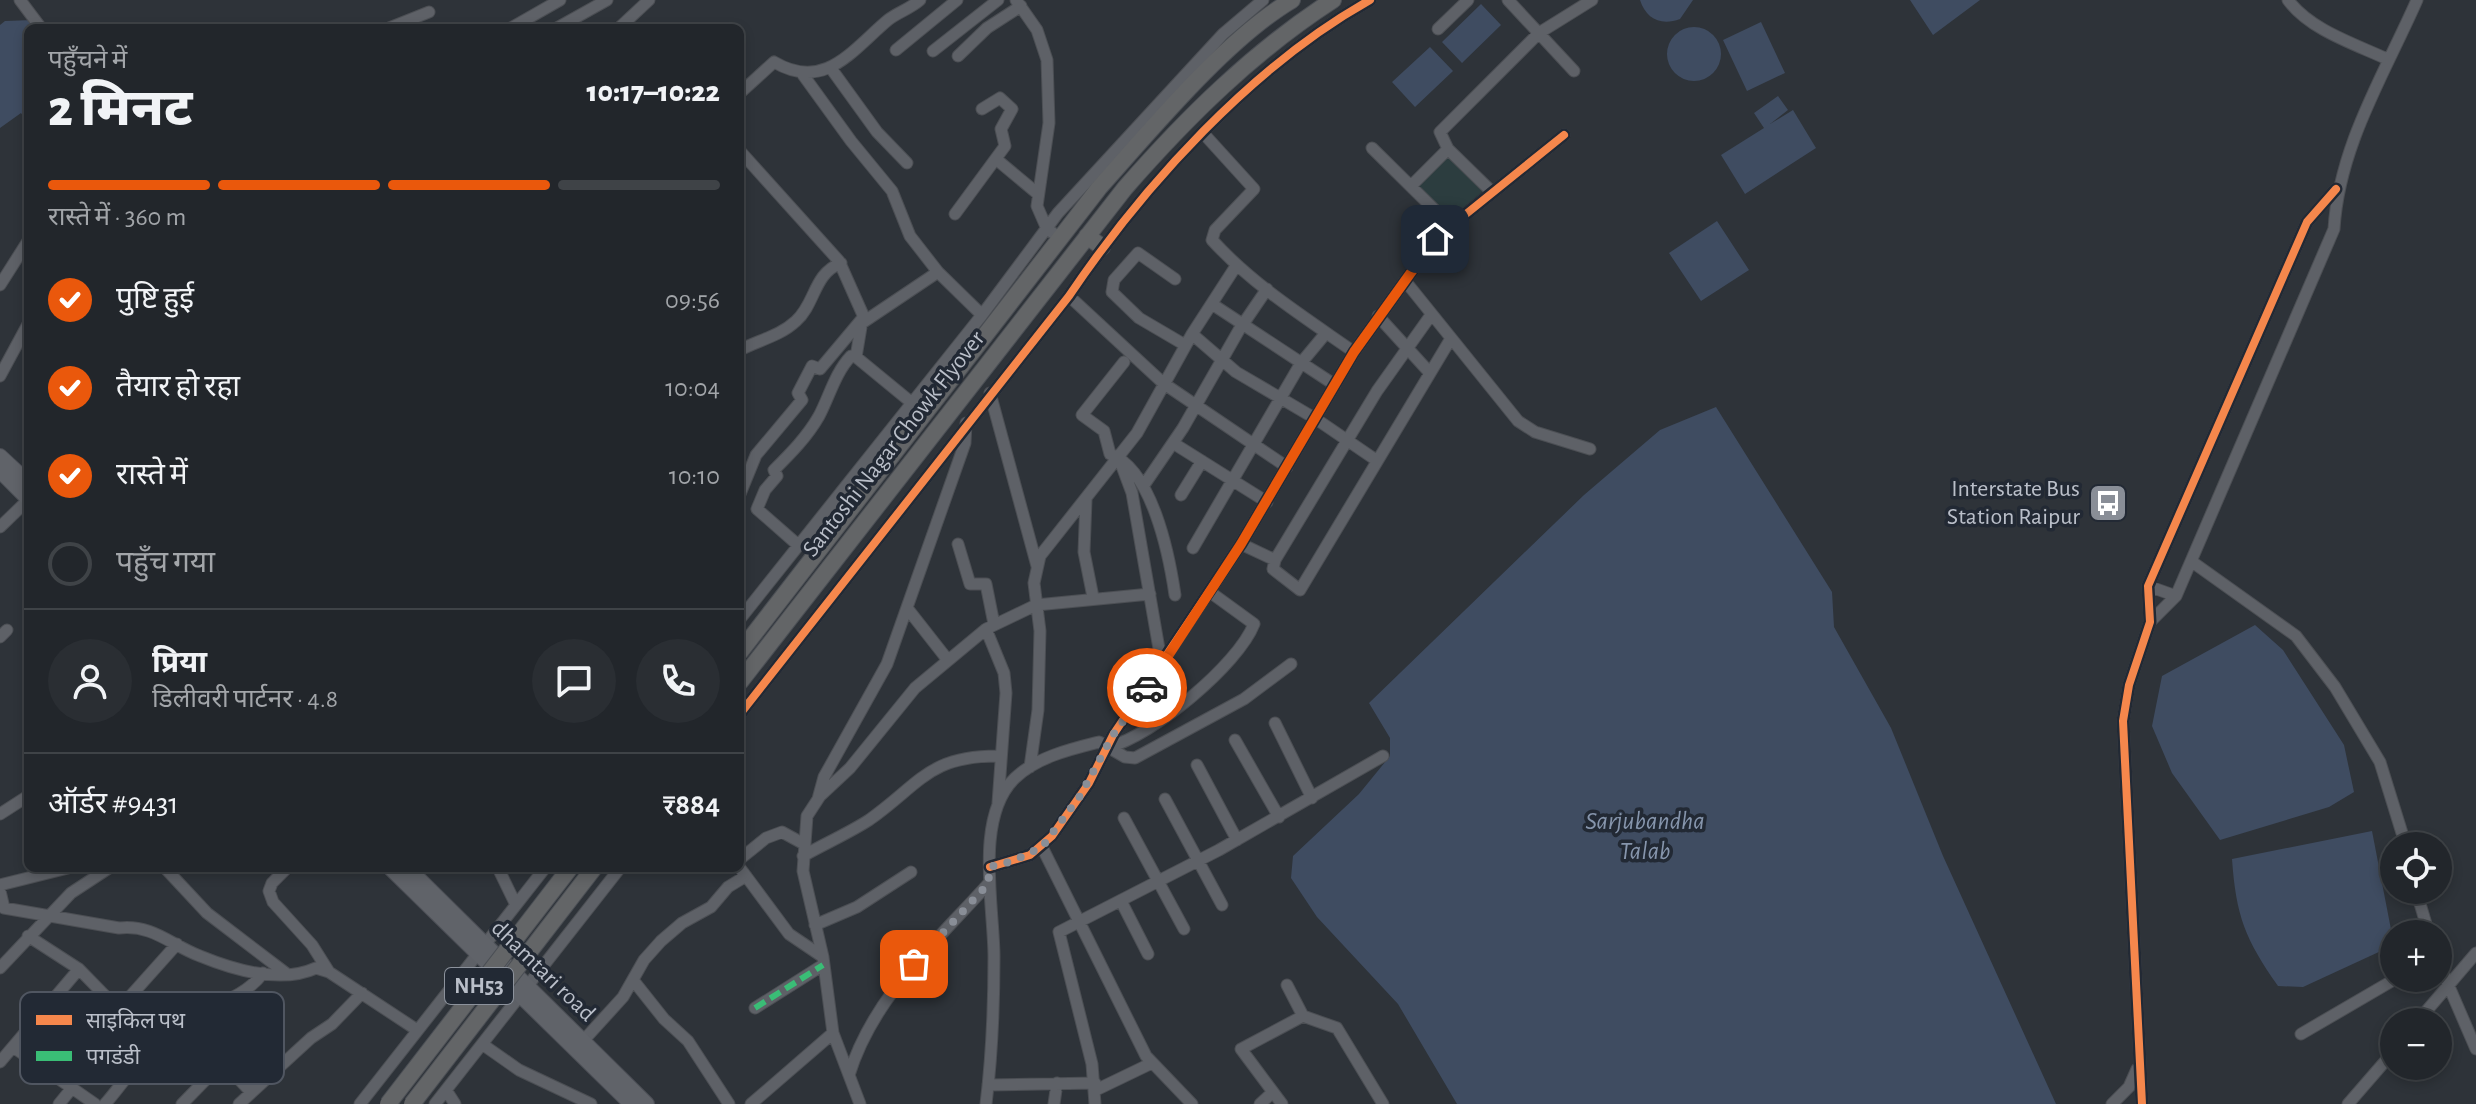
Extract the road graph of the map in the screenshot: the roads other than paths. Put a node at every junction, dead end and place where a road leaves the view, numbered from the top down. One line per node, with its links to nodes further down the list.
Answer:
1 (20, 0): 19 (street)
2 (560, 0): 21 (street)
3 (607, 0): 22 (street)
4 (649, 0): 23 (street)
5 (920, 0): 30 (street)
6 (957, 0): 26 (street)
7 (998, 0): 27 (street)
8 (1263, 0): 48 (street)
9 (1292, 0): 48 (highway, Santoshi Nagar Chowk Flyover)
10 (1333, 0): 49 (highway, Santoshi Nagar Chowk Flyover)
11 (1370, 0): 35 (street)
12 (1468, 0): 24 (street)
13 (1508, 0): 25 (street)
14 (1592, 0): 25 (street)
15 (2288, 0): 29 (street)
16 (2417, 0): 29 (street)
17 (1018, 3): 28 (street); 45 (street)
18 (429, 12): 20 (street)
19 (38, 24)
20 (399, 24)
21 (518, 24)
22 (564, 24)
23 (623, 24)
24 (1438, 29)
25 (1539, 33): 31 (street); 38 (street)
26 (896, 50)
27 (933, 51)
28 (958, 56)
29 (2387, 59): 43 (street)
30 (830, 67): 32 (street); 41 (street)
31 (1574, 71)
32 (801, 72): 33 (street); 54 (street)
33 (744, 89)
34 (982, 109): 40 (street)
35 (1204, 134): 51 (street); 53 (street)
36 (1564, 135): 44 (street)
37 (1372, 148): 42 (street)
38 (1448, 149): 42 (street); 44 (street)
39 (744, 155): 52 (street)
40 (996, 159): 45 (street); 46 (street)
41 (907, 163)
42 (1411, 186): 47 (street)
43 (2336, 189): 113 (street); 115 (street)
44 (1492, 192): 47 (street)
45 (1038, 194): 48 (street)
46 (955, 214)
47 (1450, 225): 56 (street)
48 (1054, 234): 61 (street); 104 (highway, Santoshi Nagar Chowk Flyover)
49 (1087, 236): 51 (highway); 104 (highway, Santoshi Nagar Chowk Flyover)
50 (24, 247): 57 (street)
51 (1102, 247): 59 (street)
52 (841, 263): 64 (street); 71 (street)
53 (1236, 266): 58 (street); 60 (street)
54 (938, 272): 61 (street); 64 (street)
55 (1175, 279): 70 (street)
56 (1406, 282): 62 (street); 63 (street)
57 (0, 285)
58 (1267, 289): 65 (street); 67 (street)
59 (1069, 296): 80 (street); 82 (street)
60 (1212, 304): 65 (street); 68 (street)
61 (982, 315): 84 (street)
62 (1431, 315): 69 (street); 72 (street)
63 (1378, 316): 72 (street); 73 (street)
64 (862, 321): 74 (street); 100 (street)
65 (1244, 323): 75 (street); 77 (street)
66 (24, 331): 79 (street)
67 (1326, 333): 73 (street); 77 (street)
68 (1192, 334): 70 (street); 75 (street)
69 (1450, 340): 78 (street); 91 (street)
70 (1185, 345): 80 (street)
71 (744, 348)
72 (1407, 348): 78 (street); 88 (street)
73 (1354, 352): 81 (street)
74 (856, 357): 84 (street); 110 (street)
75 (1222, 359): 83 (street); 85 (street)
76 (1124, 362): 93 (street)
77 (1301, 363): 81 (street); 83 (street)
78 (1430, 373): 94 (street)
79 (0, 376)
80 (1163, 383): 85 (street); 93 (street)
81 (1335, 385): 86 (street)
82 (990, 393): 87 (street); 114 (street)
83 (1281, 398): 86 (street); 90 (street)
84 (912, 403): 110 (street)
85 (1195, 407): 89 (street); 90 (street)
86 (1316, 419): 88 (street); 96 (street)
87 (967, 422): 122 (street); 131 (street)
88 (1348, 440): 94 (street); 112 (street)
89 (1173, 443): 95 (street); 101 (street)
90 (1253, 446): 96 (street); 99 (street)
91 (1590, 449)
92 (0, 456): 98 (main road)
93 (1119, 458): 101 (street); 103 (street); 117 (street)
94 (1376, 460): 112 (street)
95 (1202, 461): 99 (street); 102 (street)
96 (1287, 467): 105 (street)
97 (0, 471): 98 (main road)
98 (24, 480)
99 (1233, 480): 105 (street); 111 (street)
100 (744, 484)
101 (1144, 485): 118 (street)
102 (1181, 495)
103 (1087, 499): 114 (street); 120 (street)
104 (870, 500): 126 (highway, Santoshi Nagar Chowk Flyover); 130 (highway, Santoshi Nagar Chowk Flyover)
105 (1267, 502): 109 (street)
106 (24, 504): 107 (street)
107 (0, 527)
108 (958, 544): 125 (street)
109 (1241, 544): 112 (street); 116 (street)
110 (798, 545): 123 (street)
111 (1193, 548)
112 (1275, 560)
113 (2191, 561): 119 (street); 147 (street)
114 (1038, 571): 121 (street)
115 (2148, 586): 119 (street); 124 (street)
116 (1210, 592): 129 (street); 134 (street)
117 (1150, 594): 120 (street); 129 (street)
118 (1175, 595)
119 (2176, 596): 124 (street)
120 (1093, 597): 121 (street)
121 (1036, 605): 125 (street); 138 (street)
122 (907, 608): 127 (street); 141 (street)
123 (744, 614)
124 (2150, 622): 215 (street)
125 (990, 627): 127 (street); 135 (street)
126 (744, 647)
127 (947, 659): 141 (street)
128 (1291, 664): 134 (street)
129 (1162, 666): 134 (street)
130 (744, 676)
131 (744, 709)
132 (1275, 723): 139 (street)
133 (1235, 740): 145 (street)
134 (1109, 747): 138 (street); 149 (street)
135 (1000, 756): 143 (street); 150 (street)
136 (1383, 756): 139 (street)
137 (1197, 765): 148 (street)
138 (1030, 767): 143 (street)
139 (1312, 798): 145 (street)
140 (24, 799): 144 (street)
141 (818, 799): 150 (street)
142 (1165, 799): 152 (street)
143 (998, 807): 153 (street)
144 (0, 814)
145 (1279, 817): 148 (street)
146 (1124, 818): 167 (street)
147 (2402, 832)
148 (1237, 840): 152 (street)
149 (1042, 847): 153 (street); 174 (street)
150 (803, 850): 151 (street); 175 (street)
151 (744, 856)
152 (1198, 860): 167 (street); 172 (street)
153 (990, 867): 168 (street)
154 (54, 872): 169 (street)
155 (103, 872): 173 (street)
156 (169, 872): 187 (street)
157 (283, 872): 185 (street)
158 (394, 872): 179 (main road)
159 (412, 872): 179 (main road, dhamtari road)
160 (542, 872): 171 (street)
161 (567, 872): 237 (highway, NH53, bridge)
162 (591, 872): 238 (highway, NH53, bridge)
163 (617, 872): 192 (street)
164 (743, 872): 182 (street); 188 (street)
165 (911, 872): 175 (street)
166 (500, 873): 171 (street)
167 (1160, 881): 170 (street); 176 (street)
168 (988, 884): 217 (street); 224 (street)
169 (0, 888): 173 (street)
170 (1121, 901): 174 (street); 181 (street)
171 (516, 905): 179 (street)
172 (1222, 905)
173 (52, 914): 177 (street); 178 (street)
174 (1081, 922): 214 (street); 225 (street)
175 (815, 925): 182 (street)
176 (1184, 929)
177 (28, 936): 183 (street); 184 (street)
178 (177, 944): 186 (street); 195 (street)
179 (481, 950): 192 (main road); 203 (street)
180 (2476, 953): 189 (street)
181 (1148, 954)
182 (823, 961): 200 (street); 204 (street)
183 (0, 968)
184 (79, 969): 193 (street); 194 (street)
185 (329, 972): 187 (street); 199 (street)
186 (263, 973): 187 (street); 196 (street)
187 (287, 974)
188 (633, 980): 207 (street); 243 (street)
189 (2452, 984)
190 (1287, 985): 202 (street)
191 (2380, 988): 205 (street)
192 (523, 991): 207 (main road, dhamtari road); 208 (street); 230 (main road, dhamtari road)
193 (60, 992)
194 (101, 992)
195 (133, 992)
196 (243, 992)
197 (2445, 992): 201 (street)
198 (2451, 992): 210 (street)
199 (362, 993): 203 (street); 213 (street)
200 (755, 1008)
201 (2430, 1008)
202 (1303, 1016): 229 (street); 252 (street)
203 (417, 1030): 236 (street)
204 (833, 1033): 217 (street); 244 (street)
205 (2301, 1034)
206 (20, 1039): 209 (street)
207 (583, 1041): 242 (main road, dhamtari road)
208 (482, 1044): 227 (street); 241 (street)
209 (13, 1047): 211 (street); 212 (street)
210 (2476, 1049)
211 (20, 1052)
212 (0, 1062)
213 (284, 1063)
214 (1152, 1063): 225 (street); 249 (street)
215 (2139, 1065): 253 (street); 254 (street)
216 (2380, 1067): 255 (street)
217 (849, 1075): 245 (street)
218 (1057, 1083): 224 (street); 225 (street); 247 (street)
219 (67, 1084): 226 (street)
220 (123, 1084): 233 (street)
221 (202, 1084): 234 (street)
222 (243, 1084): 228 (street)
223 (259, 1084): 228 (street)
224 (988, 1085): 246 (street)
225 (1096, 1087): 248 (street)
226 (72, 1088): 231 (street); 232 (street)
227 (446, 1090): 239 (street); 240 (street)
228 (250, 1091): 235 (street)
229 (1273, 1092): 250 (street); 251 (street)
230 (629, 1103)
231 (59, 1104)
232 (95, 1104)
233 (105, 1104)
234 (182, 1104)
235 (239, 1104)
236 (360, 1104)
237 (388, 1104)
238 (412, 1104)
239 (435, 1104)
240 (455, 1104)
241 (591, 1104)
242 (647, 1104)
243 (729, 1104)
244 (751, 1104)
245 (860, 1104)
246 (986, 1104)
247 (1054, 1104)
248 (1095, 1104)
249 (1192, 1104)
250 (1260, 1104)
251 (1282, 1104)
252 (1383, 1104)
253 (2112, 1104)
254 (2142, 1104)
255 (2348, 1104)

